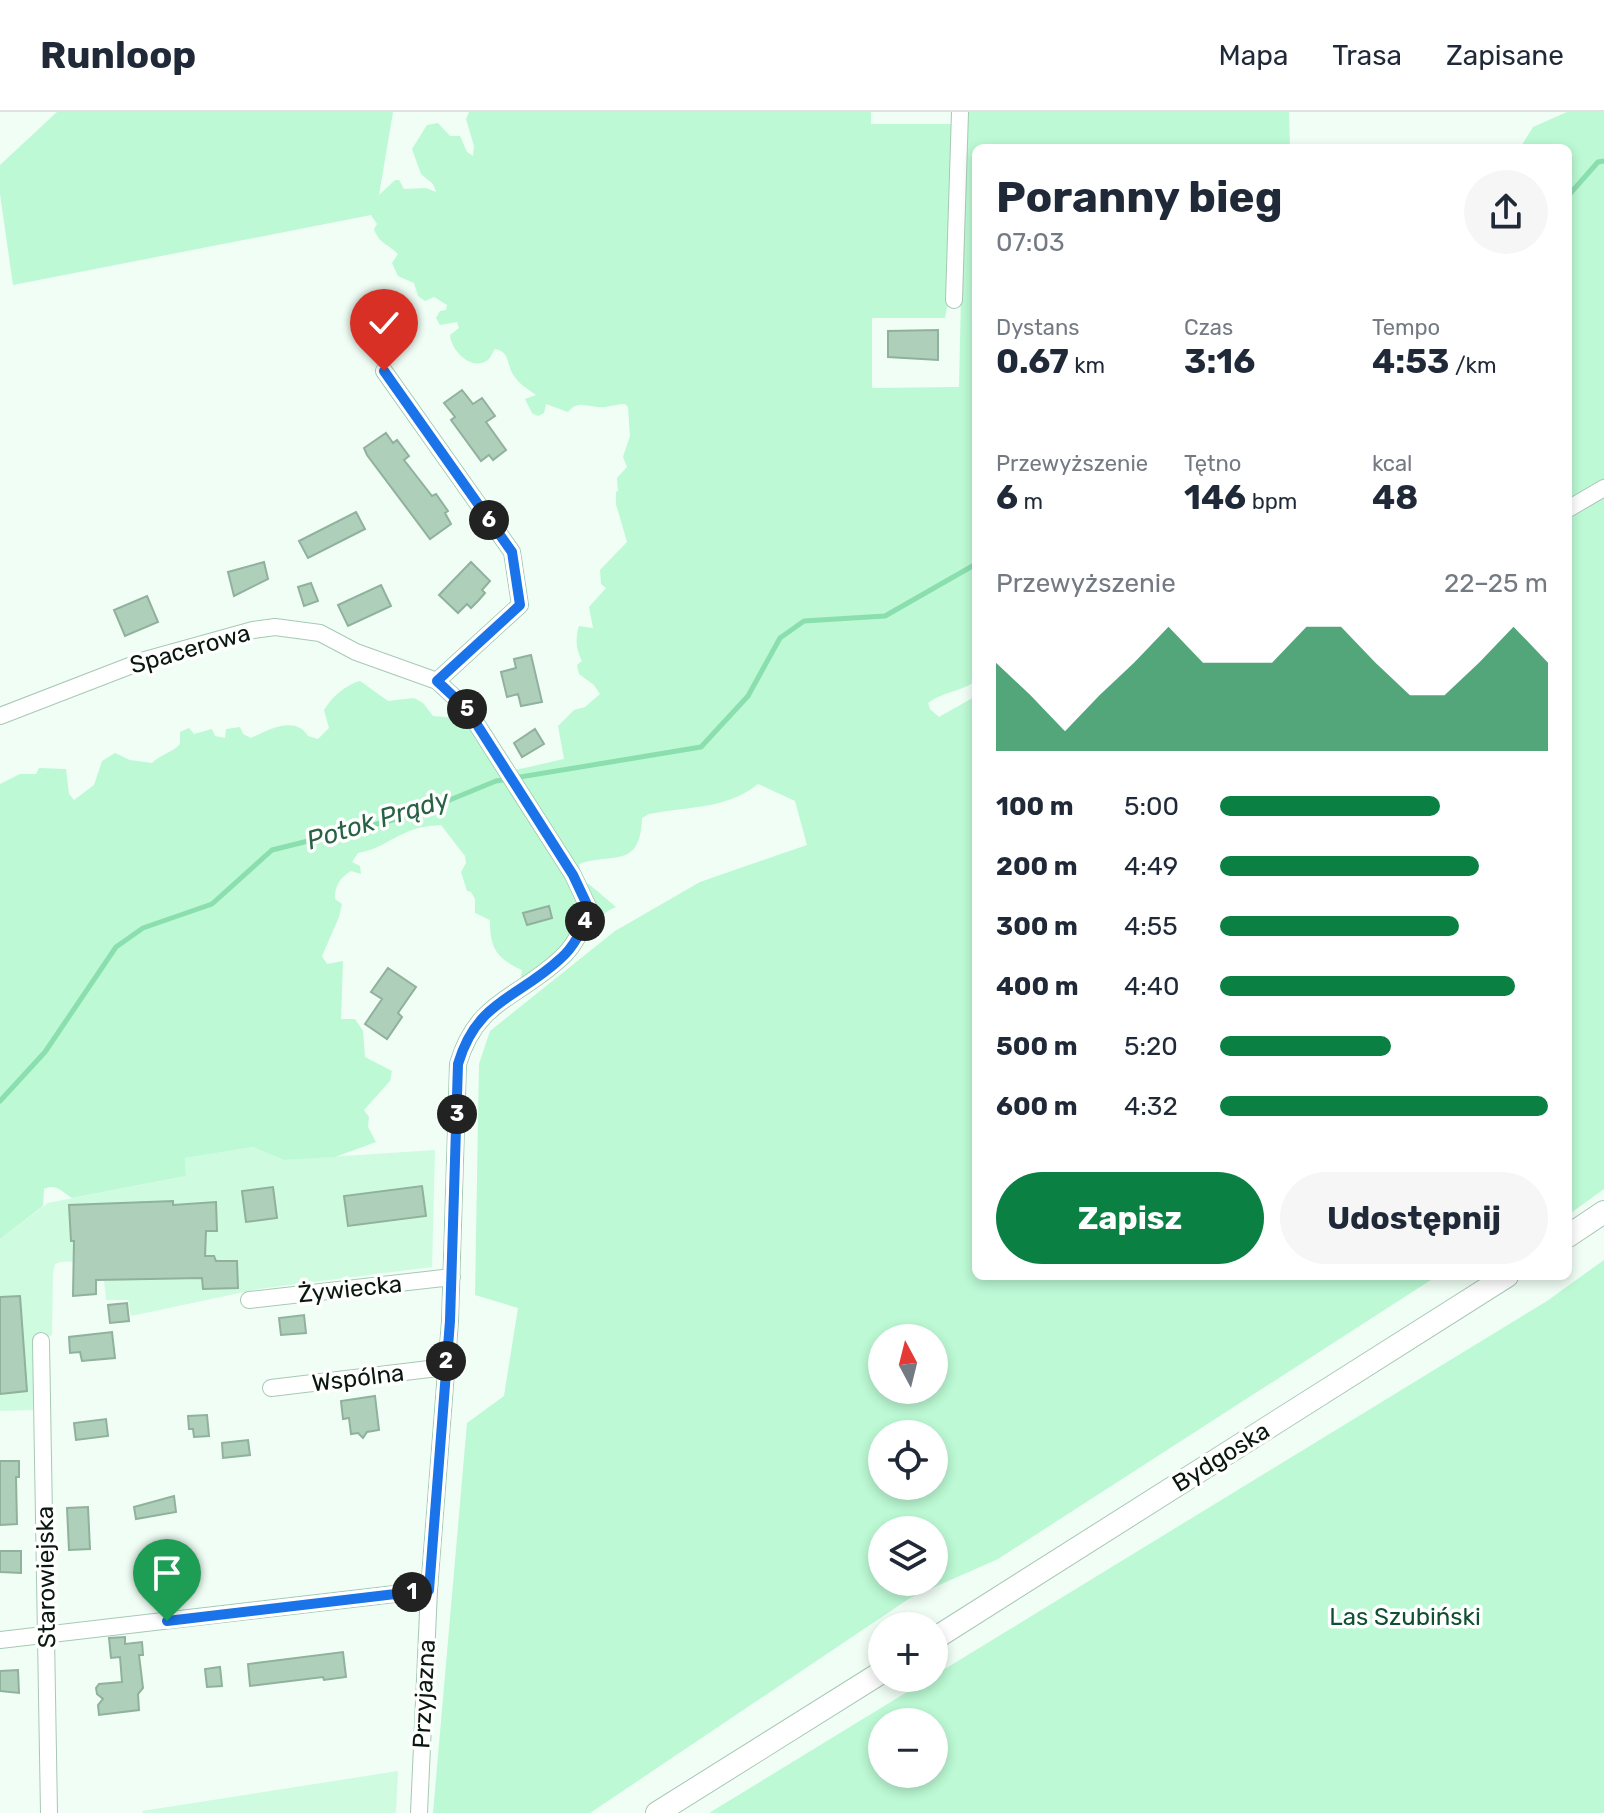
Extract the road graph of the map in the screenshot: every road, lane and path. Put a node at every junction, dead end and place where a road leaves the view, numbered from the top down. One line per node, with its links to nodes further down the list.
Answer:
1 (960, 112): 2 (street)
2 (954, 300)
3 (384, 371): 6 (street)
4 (1604, 488): 5 (street)
5 (1572, 507)
6 (437, 681): 7 (street, Spacerowa); 8 (street, Spacerowa)
7 (0, 716)
8 (590, 911): 11 (street, Przyjazna)
9 (1604, 1212): 10 (main road)
10 (1576, 1231)
11 (452, 1277): 13 (street, Żywiecka); 15 (street, Przyjazna)
12 (1501, 1280): 18 (main road, Bydgoska)
13 (249, 1300)
14 (41, 1341): 19 (street, Starowiejska)
15 (446, 1367): 16 (street, Wspólna); 17 (street, Przyjazna)
16 (271, 1388)
17 (429, 1590): 19 (street); 23 (street, Przyjazna)
18 (948, 1630)
19 (48, 1636): 20 (street); 22 (street, Starowiejska)
20 (0, 1640)
21 (868, 1681): 24 (main road)
22 (49, 1813)
23 (419, 1813)
24 (657, 1813)

